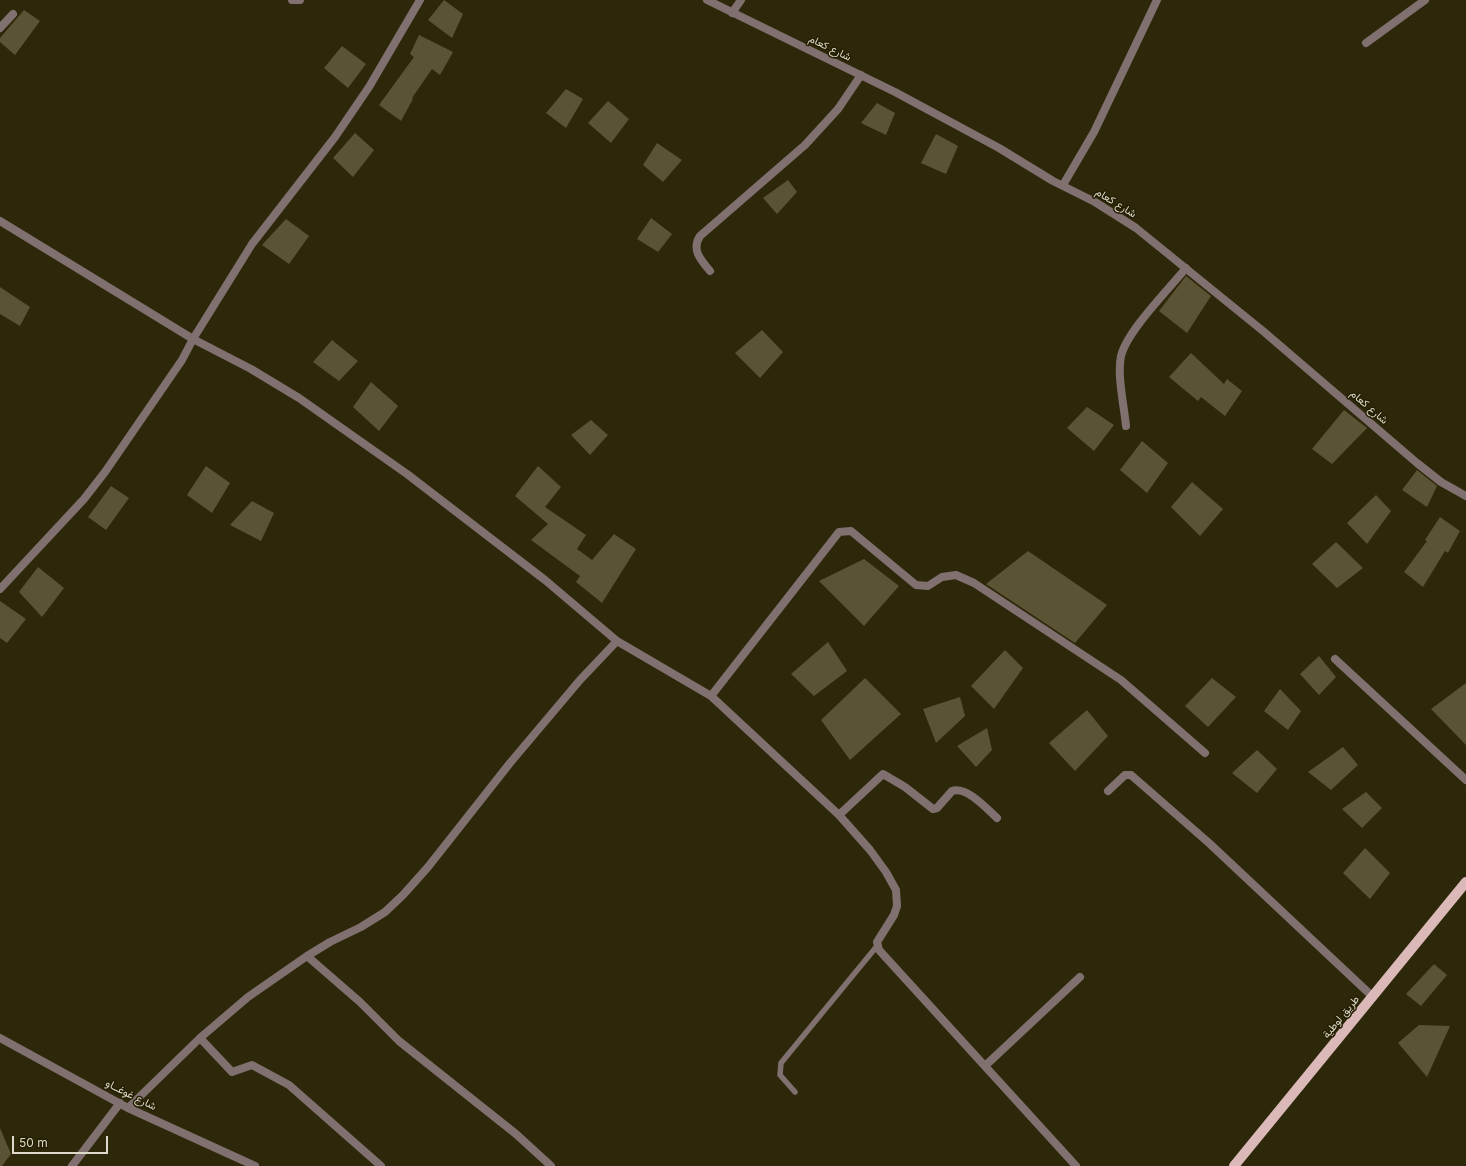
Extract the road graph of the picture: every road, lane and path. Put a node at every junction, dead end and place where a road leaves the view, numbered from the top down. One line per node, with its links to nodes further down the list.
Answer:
1 (292, 0): 2 (street)
2 (300, 0)
3 (420, 0): 17 (street)
4 (707, 0): 8 (street, شارع كعام)
5 (741, 0): 8 (street)
6 (1157, 0): 13 (street)
7 (1425, 0): 11 (street)
8 (732, 13): 12 (street, شارع كعام)
9 (12, 14): 10 (street)
10 (0, 28)
11 (1366, 43)
12 (860, 75): 13 (street, شارع كعام); 16 (street)
13 (1063, 186): 15 (street, شارع كعام)
14 (0, 221): 17 (street)
15 (1186, 268): 18 (street); 19 (street, شارع كعام)
16 (710, 271)
17 (193, 339): 20 (street); 21 (street)
18 (1126, 426)
19 (1466, 496)
20 (0, 589)
21 (617, 641): 23 (street); 31 (street)
22 (1335, 659): 25 (street)
23 (711, 696): 24 (street); 27 (street)
24 (1205, 753)
25 (1466, 780)
26 (1108, 791): 33 (street)
27 (839, 815): 28 (street); 30 (street)
28 (997, 818)
29 (1466, 882): 33 (main road, طريق لوطية)
30 (877, 946): 36 (street); 37 (lane)
31 (307, 956): 35 (street); 43 (street)
32 (1080, 977): 36 (street)
33 (1373, 996): 45 (main road, طريق لوطية)
34 (0, 1038): 38 (street, شارع غوغــاو)
35 (200, 1038): 39 (street); 42 (street)
36 (986, 1065): 44 (street)
37 (795, 1092)
38 (120, 1103): 39 (street, شارع غوغــاو); 40 (street)
39 (128, 1108): 41 (street, شارع غوغــاو)
40 (72, 1166)
41 (254, 1166)
42 (381, 1166)
43 (550, 1166)
44 (1076, 1166)
45 (1234, 1166)

